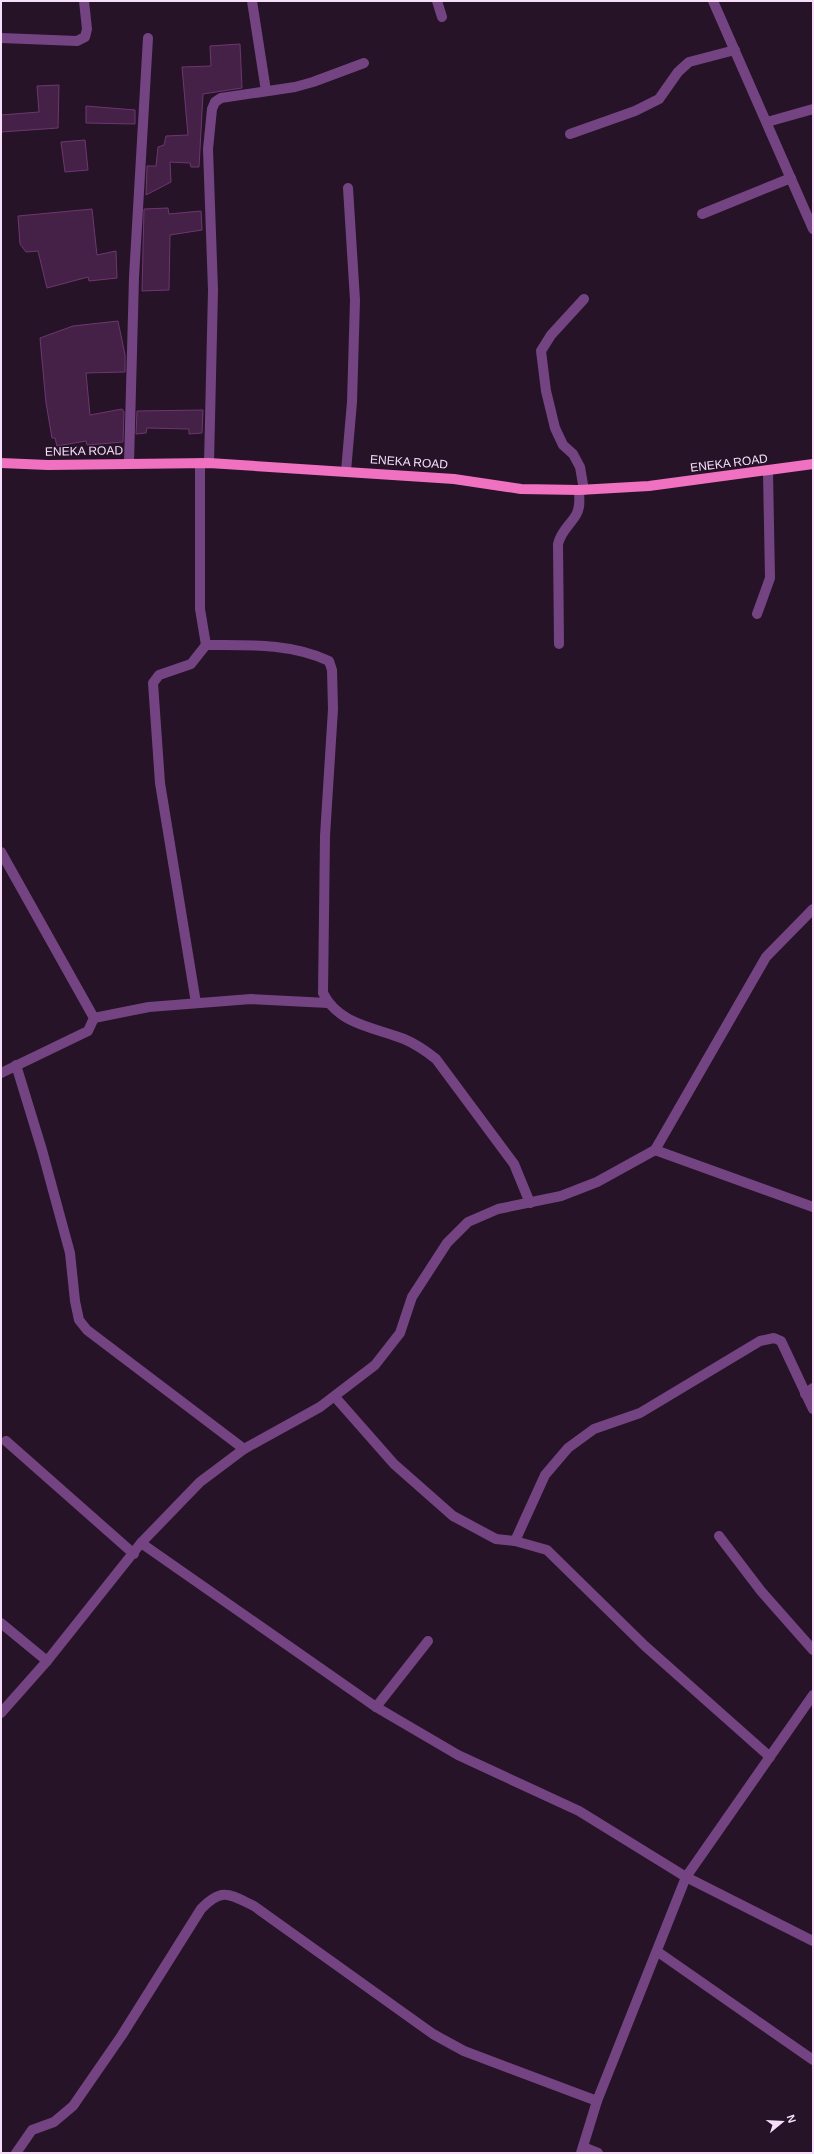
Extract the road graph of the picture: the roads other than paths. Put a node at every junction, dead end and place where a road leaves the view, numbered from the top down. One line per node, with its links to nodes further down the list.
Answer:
1 (84, 1): 6 (street)
2 (252, 1): 10 (street)
3 (437, 1): 5 (street)
4 (712, 1): 8 (street)
5 (442, 17)
6 (1, 38)
7 (148, 38): 20 (street)
8 (735, 50): 12 (street); 13 (street)
9 (364, 63): 10 (street)
10 (266, 91): 21 (street)
11 (813, 109): 12 (street)
12 (767, 122): 14 (street)
13 (570, 134)
14 (791, 178): 16 (street); 17 (street)
15 (348, 188): 23 (street)
16 (702, 214)
17 (813, 229)
18 (584, 299): 25 (street)
19 (1, 463): 20 (main road, ENEKA ROAD)
20 (129, 463): 21 (main road, ENEKA ROAD)
21 (205, 463): 23 (main road, ENEKA ROAD); 28 (street)
22 (813, 464): 24 (main road, ENEKA ROAD)
23 (346, 471): 25 (main road, ENEKA ROAD)
24 (768, 472): 25 (main road, ENEKA ROAD); 26 (street)
25 (582, 490): 27 (street)
26 (757, 614)
27 (559, 644)
28 (206, 645): 31 (street); 32 (street)
29 (1, 852): 33 (street)
30 (813, 909): 36 (street)
31 (196, 1002): 32 (street); 33 (street)
32 (328, 1003): 37 (street)
33 (94, 1018): 34 (street)
34 (16, 1065): 35 (street); 43 (street)
35 (1, 1073)
36 (655, 1150): 37 (street); 38 (street)
37 (530, 1203): 40 (street)
38 (813, 1208)
39 (809, 1391): 41 (street); 45 (street)
40 (335, 1397): 43 (street); 45 (street)
41 (813, 1409)
42 (6, 1441): 47 (street)
43 (244, 1449): 46 (street)
44 (719, 1536): 50 (street)
45 (515, 1541): 55 (street)
46 (141, 1543): 47 (street); 53 (street)
47 (134, 1554): 51 (street)
48 (1, 1623): 51 (street)
49 (428, 1641): 53 (street)
50 (813, 1650)
51 (47, 1661): 54 (street)
52 (813, 1695): 55 (street)
53 (376, 1707): 56 (street)
54 (1, 1713)
55 (770, 1757): 56 (street)
56 (686, 1877): 57 (street); 58 (street)
57 (813, 1941)
58 (658, 1952): 59 (street); 60 (street)
59 (813, 2060)
60 (597, 2101): 61 (street); 62 (street)
61 (582, 2150): 63 (street)
62 (16, 2153)
63 (598, 2153)

